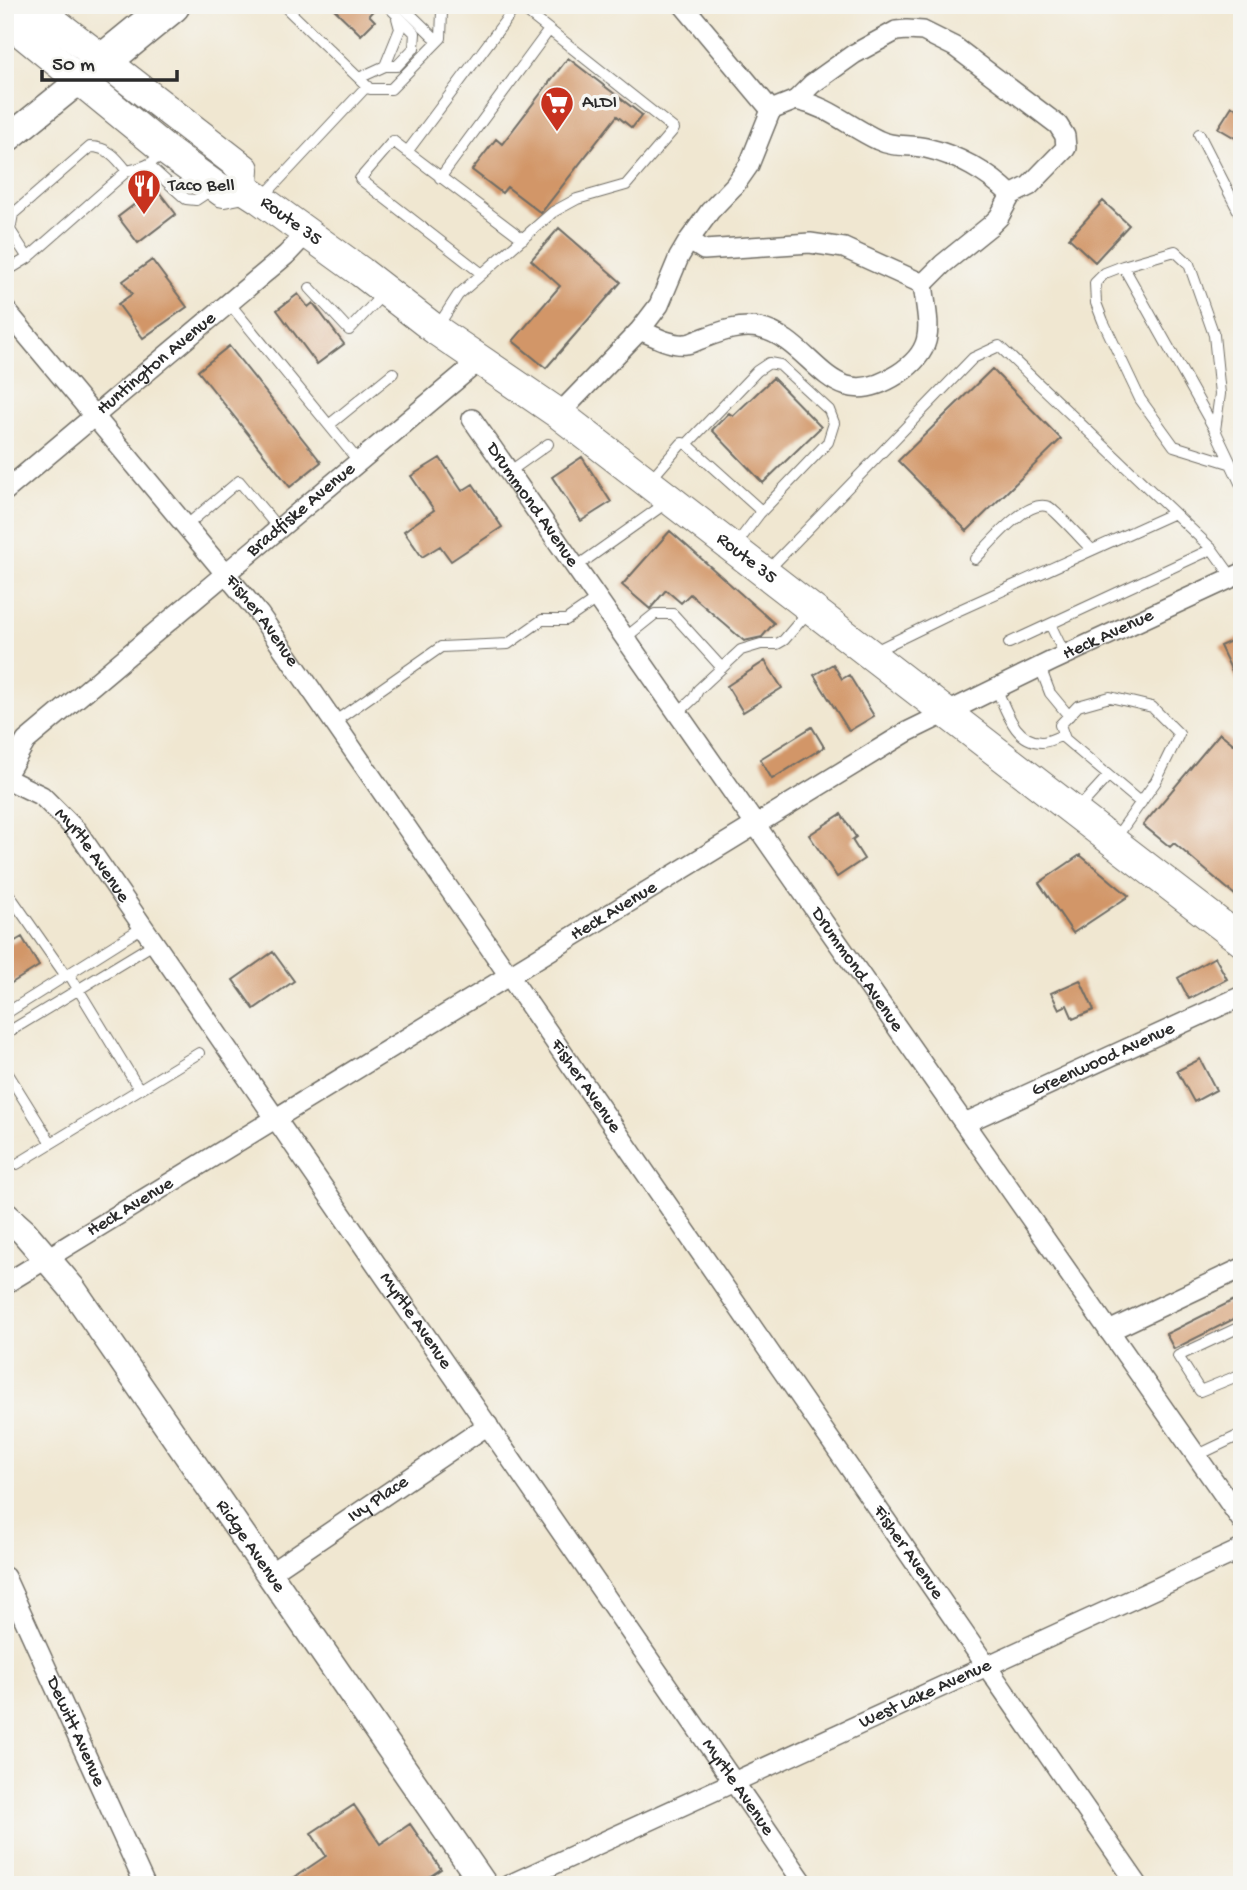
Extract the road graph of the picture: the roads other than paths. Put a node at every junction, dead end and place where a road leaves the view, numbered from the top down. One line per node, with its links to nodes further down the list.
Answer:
1 (32, 5): 13 (main road, Route 35)
2 (283, 5): 14 (lane)
3 (387, 5): 8 (lane)
4 (439, 5): 11 (lane)
5 (517, 5): 10 (lane); 20 (lane)
6 (683, 5): 17 (street)
7 (165, 7): 13 (highway)
8 (399, 10): 11 (lane); 12 (lane); 12 (lane)
9 (5, 19): 13 (main road, Route 35)
10 (549, 30): 23 (lane); 28 (lane)
11 (438, 41): 15 (lane)
12 (385, 66): 14 (lane)
13 (92, 71): 19 (street); 21 (main road, Route 35); 24 (main road, Route 35)
14 (359, 78): 15 (lane)
15 (367, 86): 24 (lane)
16 (796, 100): 17 (street); 25 (street); 25 (street)
17 (771, 110): 29 (street)
18 (1199, 134): 26 (lane)
19 (5, 141)
20 (407, 152): 23 (lane); 33 (lane)
21 (156, 157): 22 (lane); 24 (main road, Route 35)
22 (127, 171): 30 (lane); 30 (lane)
23 (440, 178): 28 (lane)
24 (240, 191): 27 (main road, Route 35)
25 (1011, 195): 34 (street)
26 (1242, 218)
27 (306, 233): 36 (main road, Route 35); 37 (street, Huntington Avenue)
28 (523, 239): 33 (lane)
29 (689, 240): 34 (street); 40 (street)
30 (28, 258): 32 (lane)
31 (1123, 266): 47 (lane); 47 (lane); 51 (lane)
32 (5, 272)
33 (481, 273): 39 (lane)
34 (923, 284): 40 (street)
35 (310, 288): 36 (lane)
36 (386, 291): 39 (main road, Route 35)
37 (229, 303): 44 (street, Huntington Avenue); 46 (lane)
38 (5, 309): 44 (street, Fisher Avenue)
39 (436, 330): 41 (main road, Route 35)
40 (640, 330): 43 (street)
41 (480, 360): 43 (main road, Route 35); 50 (street, Bradfiske Avenue)
42 (393, 373): 46 (lane)
43 (559, 414): 55 (main road, Route 35)
44 (95, 415): 54 (street, Huntington Avenue); 58 (street, Fisher Avenue)
45 (472, 419): 52 (street, Drummond Avenue)
46 (329, 425): 50 (lane)
47 (1215, 430): 51 (lane)
48 (548, 444): 52 (lane)
49 (687, 444): 55 (lane); 56 (lane); 56 (lane)
50 (359, 462): 59 (street, Bradfiske Avenue)
51 (1229, 463): 53 (lane)
52 (509, 472): 64 (street, Drummond Avenue)
53 (1242, 488)
54 (5, 491)
55 (658, 492): 61 (main road, Route 35); 64 (lane)
56 (760, 513): 61 (lane)
57 (1174, 513): 60 (lane); 62 (lane); 66 (lane)
58 (187, 525): 59 (lane); 65 (street, Fisher Avenue)
59 (279, 529): 65 (street, Bradfiske Avenue)
60 (1212, 549): 67 (lane); 70 (lane)
61 (733, 550): 66 (main road, Route 35)
62 (1092, 550): 63 (lane); 73 (lane)
63 (975, 559)
64 (576, 566): 68 (street, Drummond Avenue)
65 (227, 573): 81 (street, Fisher Avenue); 84 (street, Bradfiske Avenue)
66 (764, 573): 69 (main road, Route 35)
67 (1237, 575): 74 (street, Heck Avenue)
68 (598, 598): 71 (street, Drummond Avenue); 81 (lane)
69 (811, 609): 73 (main road, Route 35); 76 (lane)
70 (1050, 624): 72 (lane); 74 (lane)
71 (625, 638): 76 (lane); 78 (street, Drummond Avenue)
72 (1009, 643)
73 (869, 654): 79 (main road, Route 35)
74 (1065, 655): 75 (street, Heck Avenue)
75 (1040, 667): 77 (street, Heck Avenue); 80 (lane)
76 (722, 668): 78 (lane)
77 (996, 688): 79 (street, Heck Avenue); 82 (lane)
78 (678, 713): 87 (street, Drummond Avenue)
79 (945, 713): 86 (main road, Route 35); 87 (street, Heck Avenue)
80 (1069, 716): 82 (lane); 85 (lane)
81 (334, 722): 94 (street, Fisher Avenue)
82 (1063, 734): 83 (lane)
83 (1108, 776): 85 (lane); 86 (lane)
84 (5, 778): 90 (street, Myrtle Avenue)
85 (1141, 803): 88 (lane)
86 (1074, 813): 88 (main road, Route 35)
87 (756, 824): 94 (street, Heck Avenue); 103 (street, Drummond Avenue)
88 (1113, 842): 91 (main road, Route 35)
89 (5, 893): 93 (lane)
90 (143, 927): 92 (street, Myrtle Avenue); 93 (lane)
91 (1242, 941)
92 (155, 943): 95 (lane); 102 (street, Myrtle Avenue)
93 (67, 975): 95 (lane); 97 (lane)
94 (509, 976): 102 (street, Heck Avenue); 120 (street, Fisher Avenue)
95 (78, 989): 98 (lane); 101 (lane)
96 (1242, 996): 103 (street, Greenwood Avenue)
97 (5, 1014)
98 (5, 1034)
99 (199, 1053): 101 (lane)
100 (5, 1069): 104 (lane)
101 (139, 1089): 104 (lane)
102 (276, 1118): 107 (street, Heck Avenue); 113 (street, Myrtle Avenue)
103 (965, 1123): 111 (street, Drummond Avenue)
104 (51, 1143): 105 (lane)
105 (17, 1164)
106 (5, 1215): 107 (street, Ridge Avenue)
107 (47, 1259): 109 (street, Heck Avenue); 118 (street, Ridge Avenue)
108 (1242, 1268): 111 (street)
109 (5, 1284)
110 (1242, 1326): 112 (lane)
111 (1109, 1331): 115 (street, Drummond Avenue)
112 (1242, 1374)
113 (488, 1424): 118 (street, Ivy Place); 121 (street, Myrtle Avenue)
114 (1242, 1434): 115 (lane)
115 (1196, 1455): 116 (street, Drummond Avenue)
116 (1242, 1521)
117 (1242, 1549): 120 (street, West Lake Avenue)
118 (270, 1573): 123 (street, Ridge Avenue)
119 (5, 1577): 122 (street, Dewitt Avenue)
120 (986, 1665): 121 (street, West Lake Avenue); 126 (street, Fisher Avenue)
121 (734, 1782): 124 (street, West Lake Avenue); 125 (street, Myrtle Avenue)
122 (145, 1885)
123 (484, 1885)
124 (509, 1885)
125 (805, 1885)
126 (1138, 1885)

